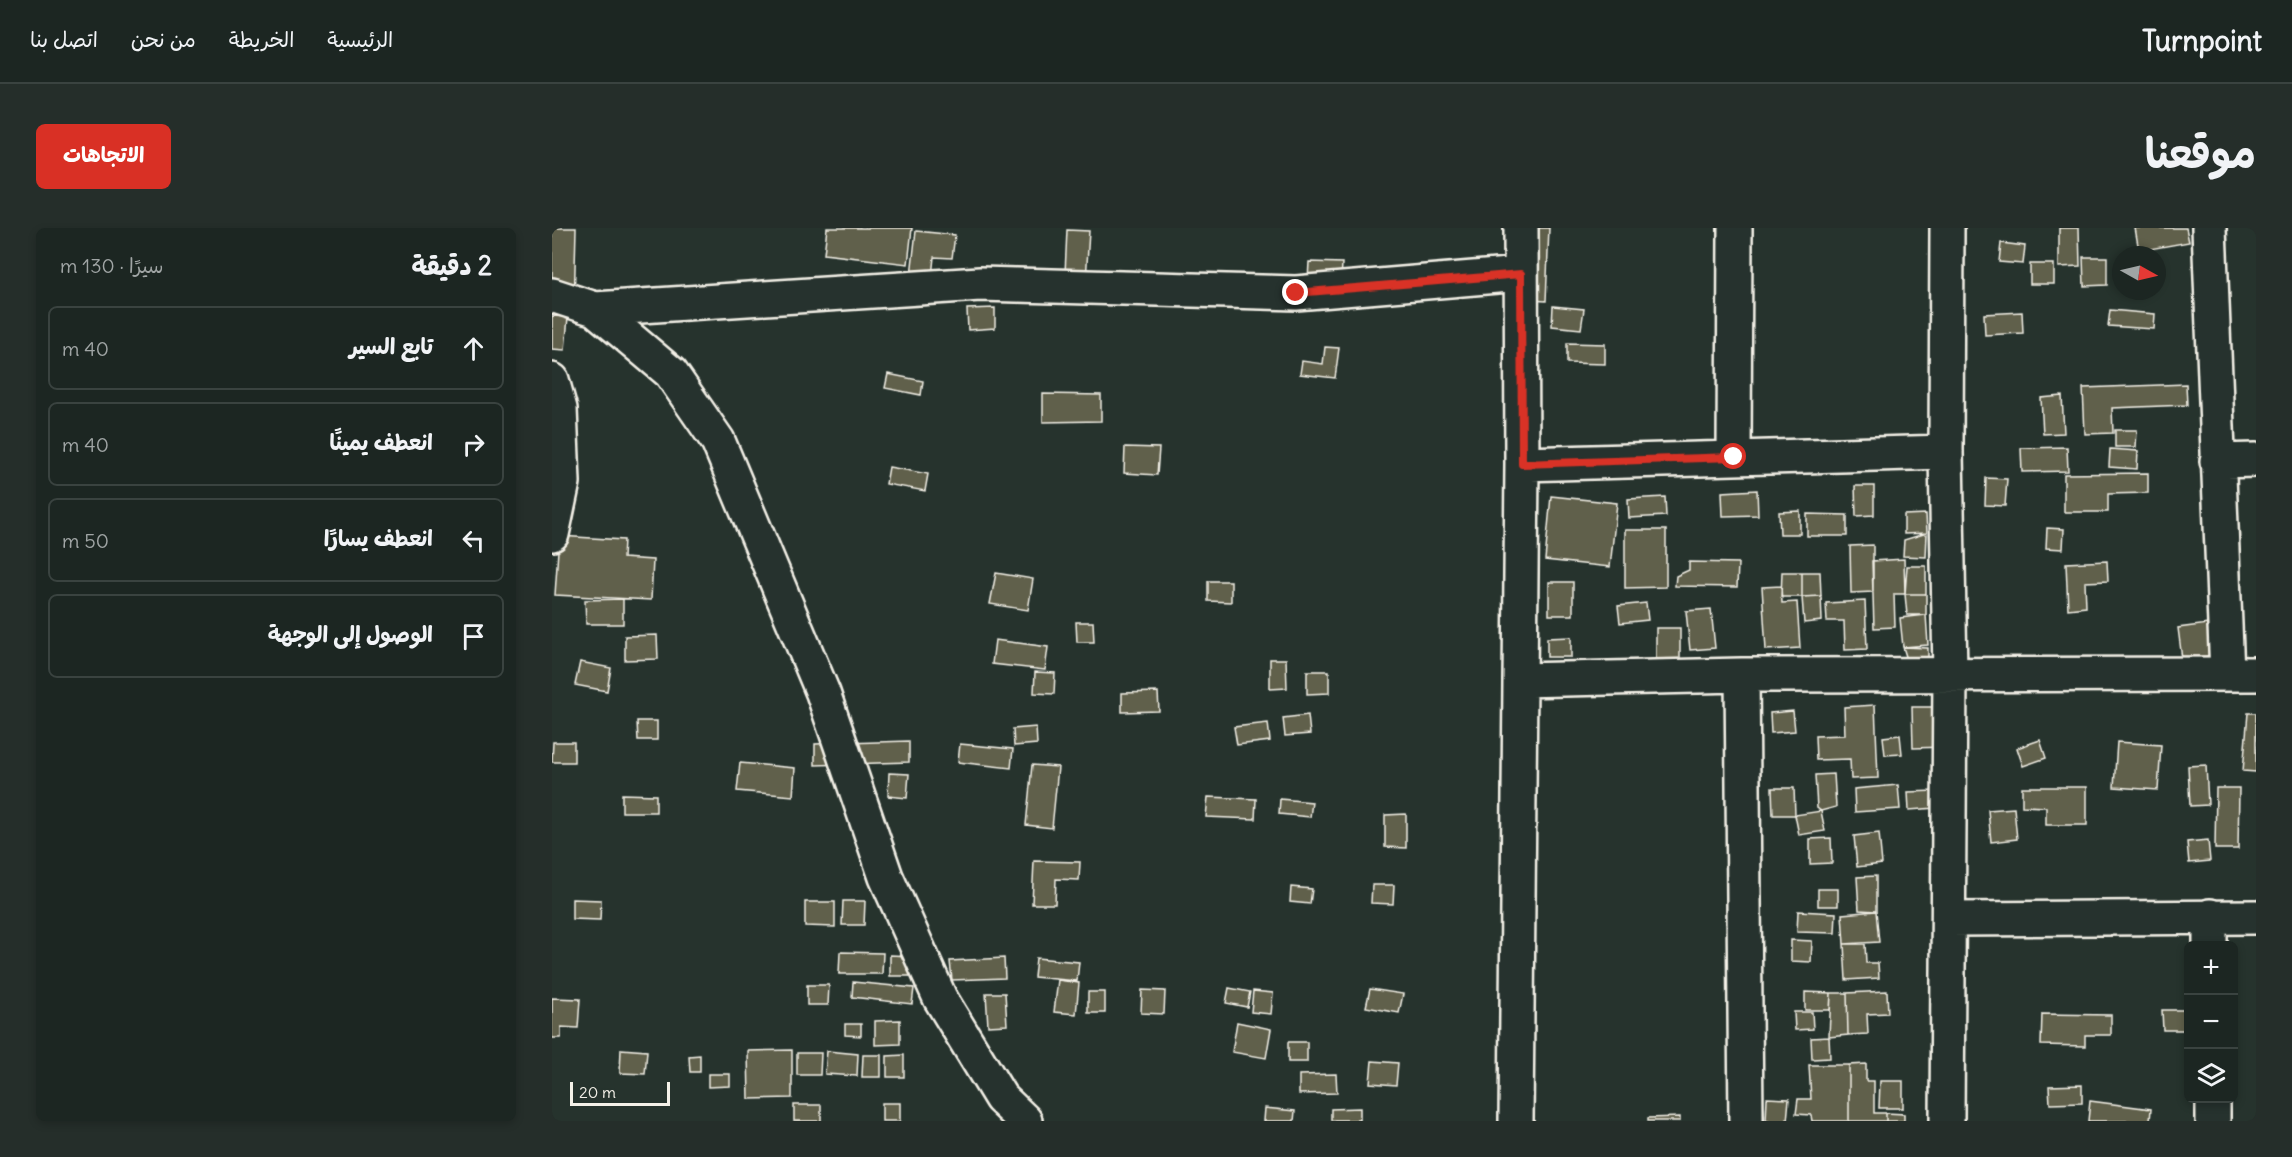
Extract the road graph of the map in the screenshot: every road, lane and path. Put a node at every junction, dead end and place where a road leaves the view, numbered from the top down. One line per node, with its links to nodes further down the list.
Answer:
1 (1521, 228): 5 (street)
2 (1735, 228): 10 (street)
3 (1947, 228): 9 (street)
4 (2209, 228): 12 (street)
5 (1521, 274): 7 (street); 13 (street)
6 (552, 295): 7 (street)
7 (595, 309): 23 (street)
8 (552, 380): 14 (street)
9 (1946, 452): 10 (street); 15 (street)
10 (1734, 457): 13 (street)
11 (2256, 460): 12 (street)
12 (2217, 461): 16 (street)
13 (1522, 464): 18 (street)
14 (552, 534)
15 (1950, 674): 16 (street); 17 (street); 20 (street)
16 (2241, 674)
17 (1742, 675): 18 (street); 25 (street)
18 (1520, 680): 24 (street)
19 (2256, 917): 21 (street)
20 (1949, 919): 21 (street); 26 (street)
21 (2210, 931)
22 (2213, 1103): 27 (street)
23 (1025, 1121)
24 (1516, 1121)
25 (1746, 1121)
26 (1947, 1121)
27 (2213, 1121)

